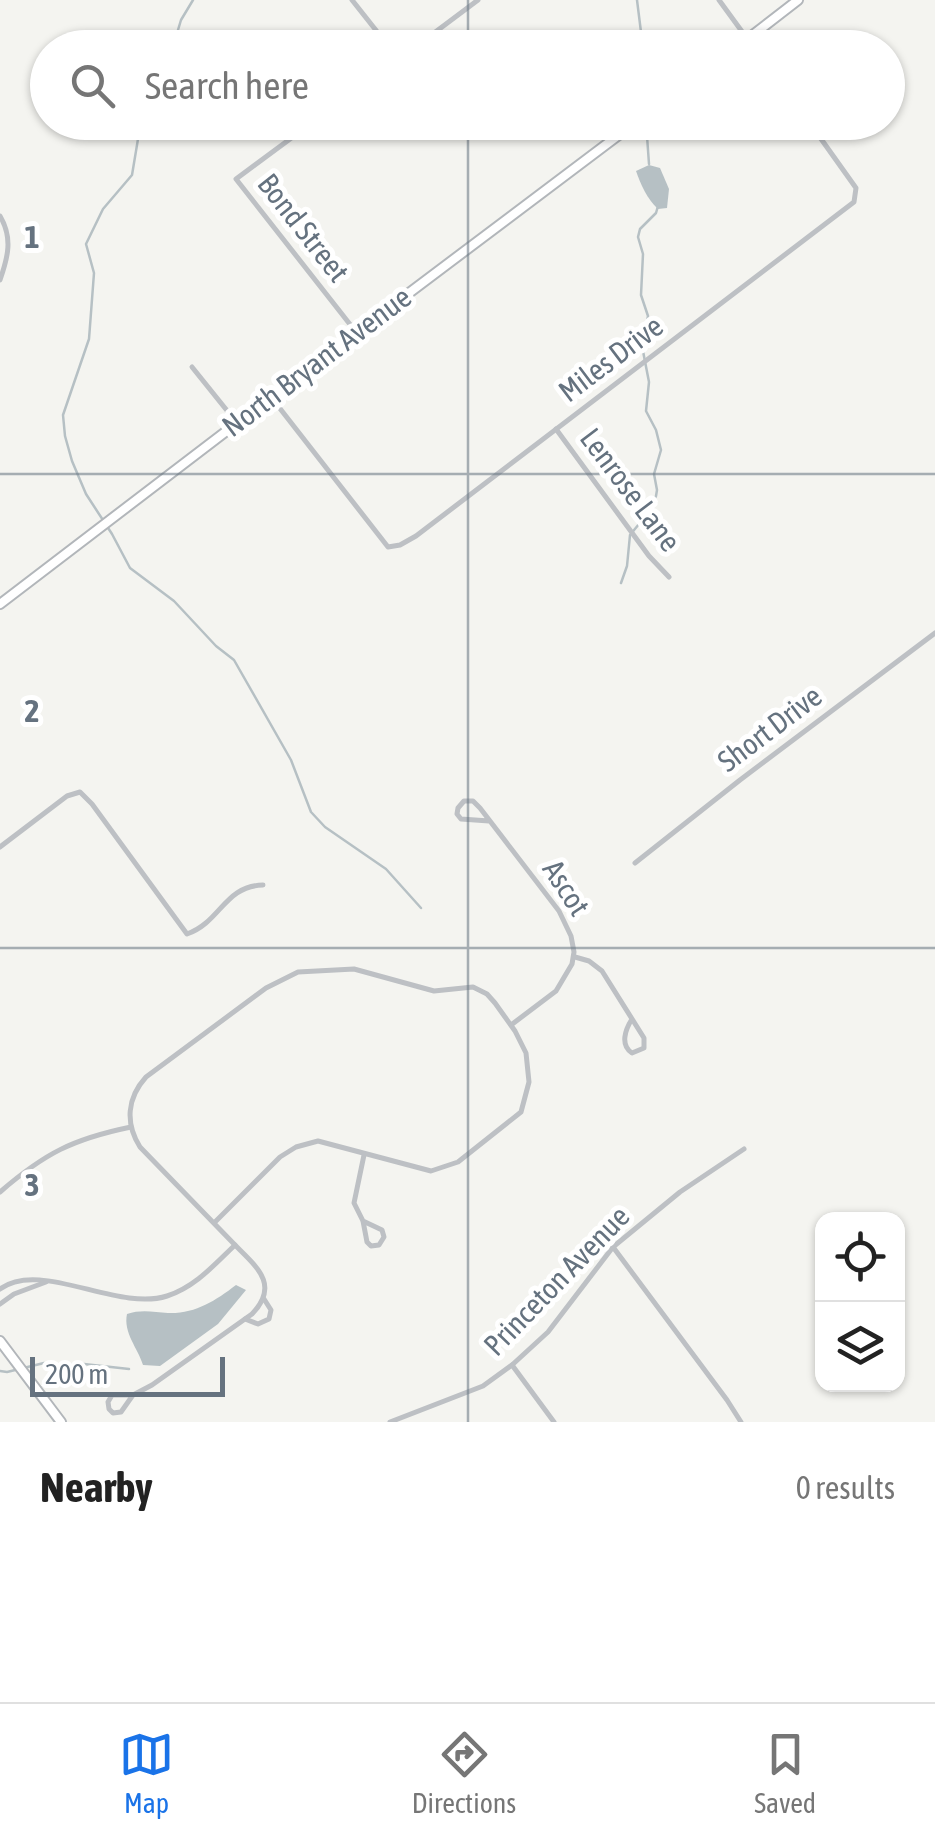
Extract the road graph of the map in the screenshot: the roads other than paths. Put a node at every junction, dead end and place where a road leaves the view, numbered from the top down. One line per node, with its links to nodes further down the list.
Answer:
1 (352, 0): 5 (street)
2 (478, 0): 6 (street)
3 (719, 0): 7 (street)
4 (798, 0): 8 (street)
5 (376, 30)
6 (438, 30)
7 (741, 30)
8 (760, 30)
9 (288, 140): 14 (street, Bond Street)
10 (612, 140): 14 (street, North Bryant Avenue)
11 (823, 140): 18 (street, Miles Drive)
12 (0, 216): 13 (street)
13 (0, 280)
14 (356, 332): 16 (street, North Bryant Avenue)
15 (192, 368): 17 (street)
16 (271, 396): 17 (street, North Bryant Avenue); 18 (street, Miles Drive)
17 (236, 423): 20 (street, North Bryant Avenue)
18 (556, 429): 19 (street, Lenrose Lane)
19 (669, 578)
20 (0, 604)
21 (935, 633): 24 (street, Short Drive)
22 (490, 820): 22 (street, Ascot); 26 (street, Ascot)
23 (0, 847): 25 (street)
24 (634, 863)
25 (262, 885)
26 (574, 957): 27 (street); 28 (street, Ascot)
27 (632, 1019): 27 (street)
28 (511, 1025): 29 (street); 31 (street)
29 (131, 1127): 33 (street); 36 (street)
30 (744, 1149): 38 (street, Princeton Avenue)
31 (364, 1154): 35 (street); 36 (street)
32 (0, 1183): 33 (street)
33 (10, 1183): 34 (street)
34 (0, 1192)
35 (363, 1222): 35 (street)
36 (214, 1224): 37 (street)
37 (235, 1245): 39 (street); 41 (street)
38 (613, 1247): 45 (street, Princeton Avenue); 50 (street)
39 (49, 1282): 40 (street); 42 (street)
40 (0, 1289)
41 (264, 1299): 43 (street); 43 (street)
42 (0, 1304)
43 (244, 1319): 46 (street)
44 (0, 1340): 47 (street)
45 (512, 1365): 48 (street, Princeton Avenue); 49 (street)
46 (133, 1395): 46 (street)
47 (61, 1422)
48 (390, 1422)
49 (554, 1422)
50 (740, 1422)

